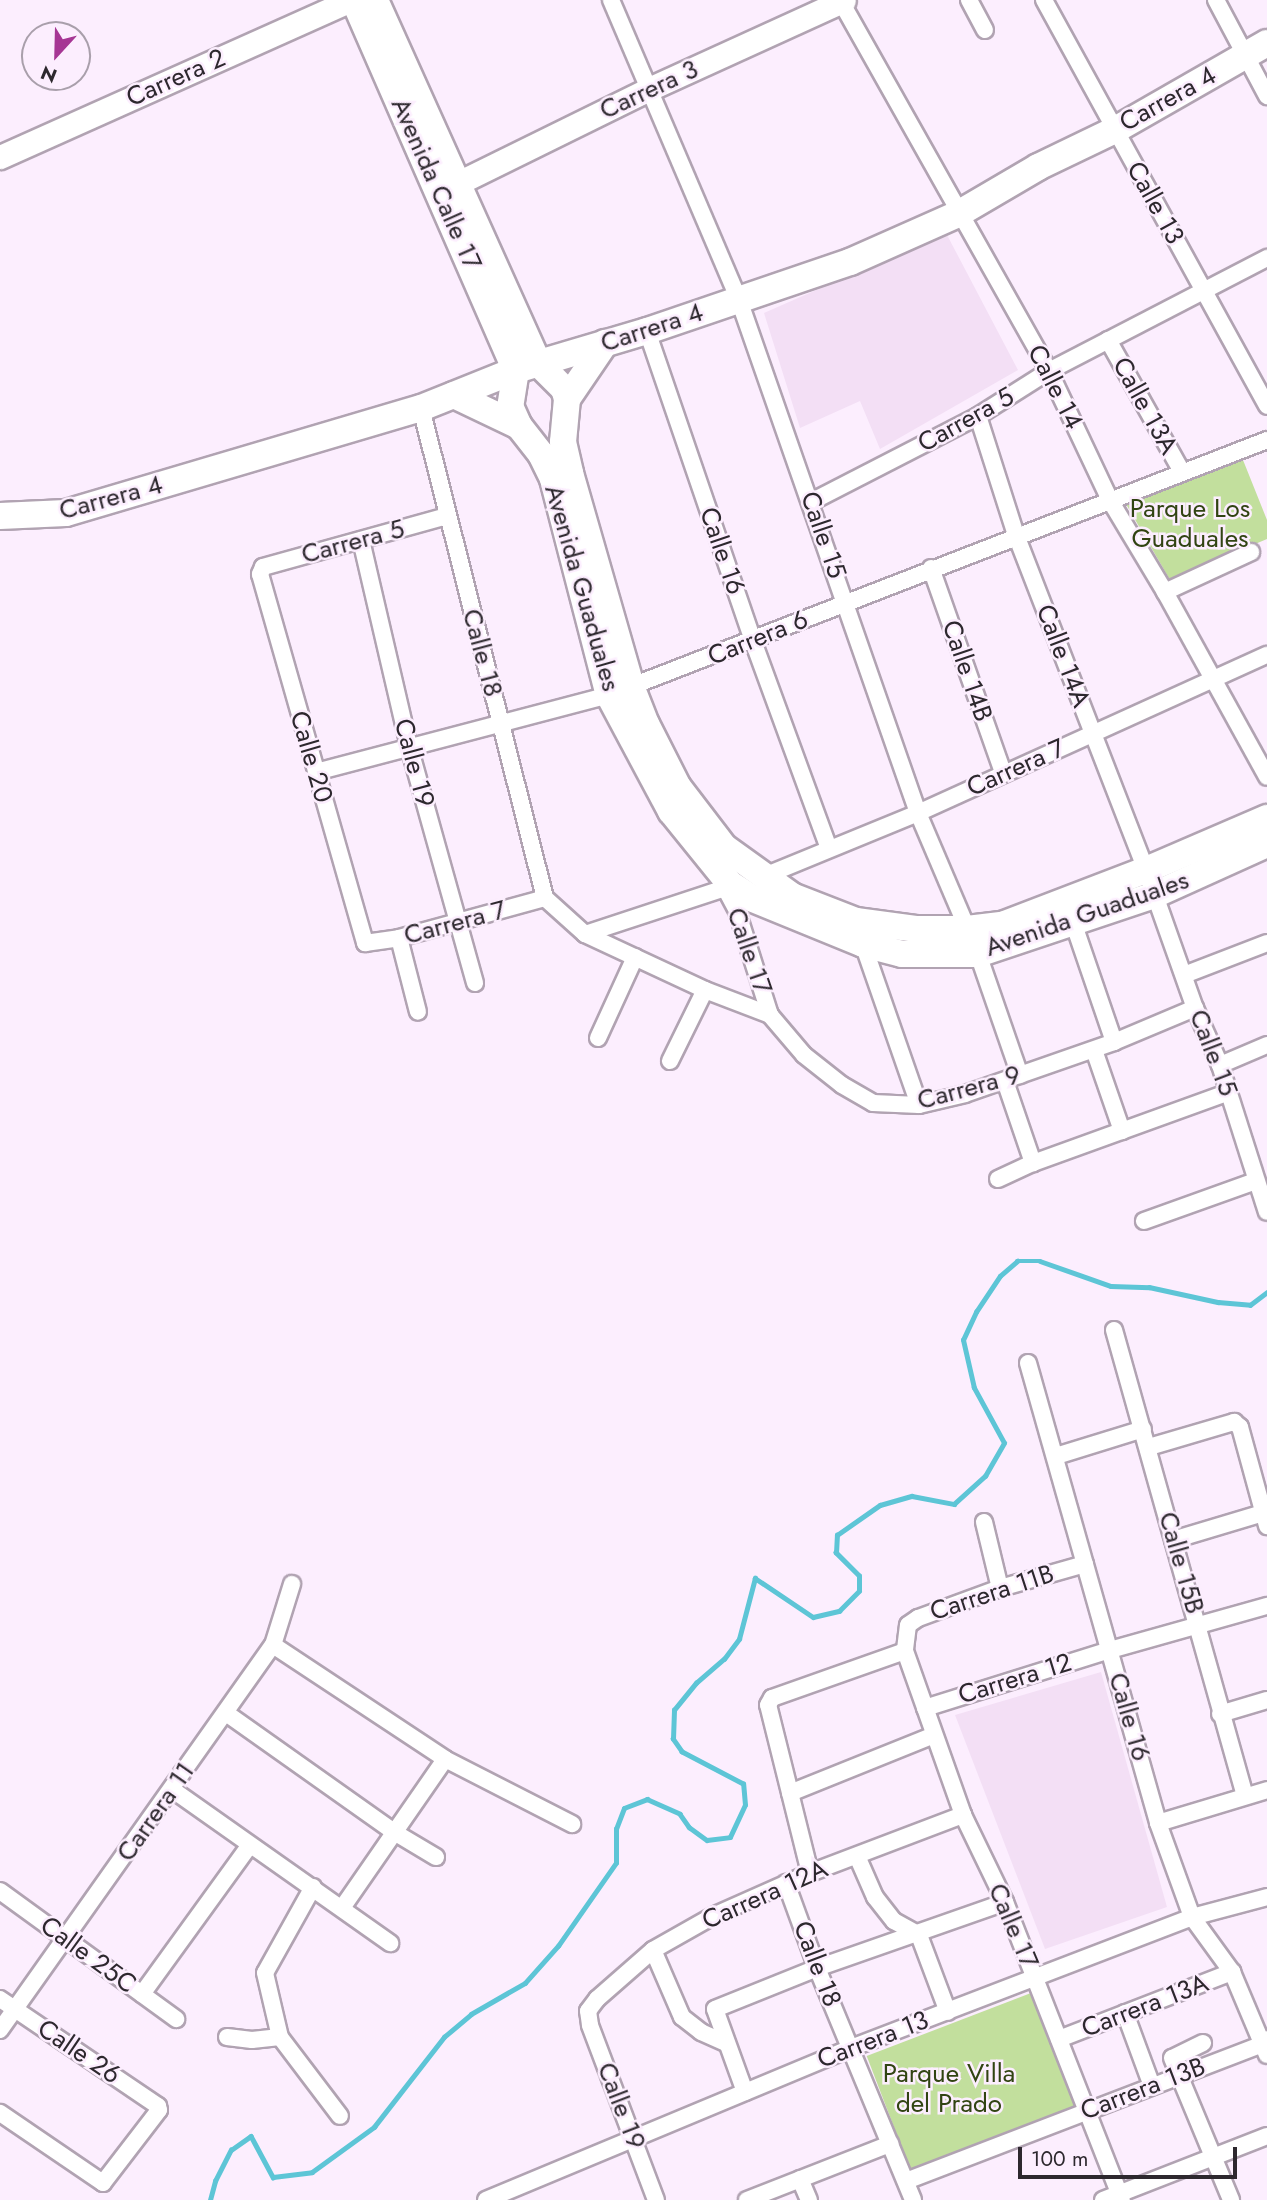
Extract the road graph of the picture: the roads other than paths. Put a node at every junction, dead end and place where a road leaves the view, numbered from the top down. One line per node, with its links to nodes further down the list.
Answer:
1 (353, 0): 13 (main road, Carrera 2); 22 (main road, Avenida Calle 17)
2 (374, 0): 14 (main road, Avenida Calle 17)
3 (611, 0): 10 (street, Calle 15)
4 (841, 0): 10 (main road, Carrera 3); 15 (street, Calle 14)
5 (970, 0): 8 (street)
6 (1044, 0): 12 (street, Calle 13)
7 (1216, 0): 9 (street)
8 (985, 30)
9 (1256, 50): 11 (street); 12 (main road, Carrera 4)
10 (649, 89): 14 (main road, Carrera 3); 18 (street, Calle 15)
11 (1267, 96)
12 (1115, 130): 15 (main road, Carrera 4); 17 (street, Calle 13)
13 (0, 157)
14 (456, 184): 22 (main road, Avenida Calle 17)
15 (958, 214): 18 (main road, Carrera 4); 23 (street, Calle 14)
16 (1267, 257): 17 (street, Carrera 5)
17 (1204, 292): 20 (street, Carrera 5); 26 (street, Calle 13)
18 (739, 300): 19 (main road, Carrera 4); 32 (street, Calle 15)
19 (647, 331): 21 (main road, Carrera 4); 43 (street, Calle 16)
20 (1108, 340): 23 (street, Carrera 5); 31 (street, Calle 13A)
21 (605, 343): 22 (main road, Carrera 4); 25 (main road)
22 (527, 366): 24 (main road, Carrera 4); 25 (main road); 29 (main road, Avenida Guaduales)
23 (1049, 371): 28 (street, Carrera 5); 33 (street, Calle 14)
24 (454, 395): 27 (main road, Carrera 4); 29 (main road)
25 (567, 400): 46 (main road, Avenida Guaduales)
26 (1267, 406)
27 (421, 408): 34 (main road, Carrera 4); 35 (street, Calle 18)
28 (978, 416): 32 (street, Carrera 5); 36 (street, Calle 14A)
29 (519, 426): 46 (main road, Avenida Guaduales)
30 (1267, 440): 31 (street, Carrera 6)
31 (1182, 472): 33 (street, Carrera 6)
32 (811, 502): 42 (street, Calle 15)
33 (1111, 502): 36 (street, Carrera 6); 41 (street, Calle 14)
34 (0, 516)
35 (447, 516): 37 (street, Carrera 5); 47 (street, Calle 18)
36 (1016, 535): 39 (street, Carrera 6); 48 (street, Calle 14A)
37 (361, 540): 40 (street, Carrera 5); 49 (street, Calle 19)
38 (1251, 552): 41 (street)
39 (931, 568): 42 (street, Carrera 6); 51 (street, Calle 14B)
40 (260, 569): 50 (street, Calle 20)
41 (1165, 592): 45 (street, Calle 14)
42 (846, 602): 43 (street, Carrera 6); 53 (street, Calle 15)
43 (753, 642): 46 (street, Carrera 6); 56 (street, Calle 16)
44 (1267, 655): 45 (street, Carrera 7)
45 (1211, 679): 48 (street, Carrera 7); 52 (street, Calle 14)
46 (620, 690): 47 (street, Carrera 6); 57 (main road, Avenida Guaduales); 59 (main road, Avenida Guaduales)
47 (501, 723): 49 (street, Carrera 6); 60 (street, Calle 18)
48 (1093, 734): 51 (street, Carrera 7); 58 (street, Calle 14A)
49 (410, 750): 50 (street, Carrera 6); 62 (street, Calle 19)
50 (316, 772): 66 (street, Calle 20)
51 (1003, 773): 53 (street, Carrera 7)
52 (1267, 777)
53 (918, 813): 56 (street, Carrera 7); 63 (street, Calle 15)
54 (1267, 818): 58 (main road, Avenida Guaduales)
55 (1267, 844): 58 (main road, Avenida Guaduales)
56 (829, 849): 57 (street, Carrera 7)
57 (762, 877): 63 (main road, Avenida Guaduales)
58 (1150, 882): 61 (main road, Avenida Guaduales); 63 (main road, Avenida Guaduales); 71 (street, Calle 15)
59 (728, 886): 64 (street); 68 (main road, Avenida Guaduales); 76 (street, Calle 17)
60 (545, 898): 62 (street, Carrera 7); 64 (street, Carrera 9)
61 (1073, 922): 69 (main road, Avenida Guaduales); 78 (street)
62 (457, 923): 65 (street, Carrera 7); 72 (street, Calle 19)
63 (967, 929): 69 (street, Calle 15)
64 (585, 934): 70 (street, Carrera 9)
65 (399, 938): 66 (street, Carrera 7); 75 (street)
66 (365, 943)
67 (1267, 943): 71 (street)
68 (863, 944): 69 (main road, Avenida Guaduales); 85 (street)
69 (978, 954): 83 (street, Calle 15)
70 (635, 957): 73 (street, Carrera 9); 77 (street)
71 (1184, 975): 74 (street, Calle 15)
72 (475, 983)
73 (705, 990): 76 (street, Carrera 9); 81 (street, Calle 17)
74 (1195, 1009): 78 (street, Carrera 9); 82 (street, Calle 15)
75 (418, 1012)
76 (771, 1015): 85 (street, Carrera 9)
77 (598, 1038)
78 (1114, 1042): 80 (street, Carrera 9)
79 (1267, 1045): 82 (street)
80 (1094, 1050): 83 (street, Carrera 9); 86 (street)
81 (670, 1061)
82 (1220, 1065): 84 (street, Calle 15)
83 (1012, 1078): 85 (street, Carrera 9); 87 (street, Calle 15)
84 (1230, 1093): 86 (street); 88 (street, Calle 15)
85 (919, 1105)
86 (1122, 1131): 87 (street)
87 (1033, 1163): 89 (street)
88 (1259, 1163): 90 (street, Calle 15)
89 (998, 1179)
90 (1256, 1181): 91 (street, Calle 15); 92 (street)
91 (1267, 1212)
92 (1144, 1221)
93 (1114, 1330): 95 (street, Calle 15B)
94 (1028, 1363): 97 (street, Calle 16)
95 (1143, 1429): 96 (street, Calle 15B); 97 (street)
96 (1149, 1447): 98 (street); 100 (street, Calle 15B)
97 (1056, 1456): 101 (street, Calle 16)
98 (1265, 1519): 100 (street)
99 (984, 1522): 103 (street)
100 (1173, 1540): 105 (street, Calle 15B)
101 (1085, 1564): 103 (street, Carrera 11B); 107 (street, Calle 16)
102 (292, 1584): 106 (street, Carrera 11)
103 (1000, 1588): 108 (street, Carrera 11B)
104 (1267, 1606): 105 (street, Carrera 12)
105 (1198, 1626): 107 (street, Carrera 12); 112 (street, Calle 15B)
106 (273, 1645): 111 (street, Carrera 11); 114 (street)
107 (1110, 1650): 110 (street, Carrera 12); 120 (street, Calle 16)
108 (905, 1651): 110 (street, Calle 17); 117 (street, Carrera 11B)
109 (1267, 1700): 112 (street)
110 (925, 1708): 113 (street, Calle 17)
111 (226, 1713): 115 (street, Carrera 11); 122 (street)
112 (1220, 1714): 118 (street, Calle 15B)
113 (934, 1735): 117 (street, Carrera 12); 119 (street, Calle 17)
114 (445, 1759): 121 (street); 122 (street)
115 (173, 1790): 123 (street); 135 (street, Carrera 11)
116 (1267, 1790): 118 (street)
117 (790, 1793): 126 (street)
118 (1245, 1796): 120 (street)
119 (963, 1815): 124 (street, Carrera 12A); 131 (street, Calle 17)
120 (1158, 1823): 133 (street, Calle 16)
121 (572, 1824)
122 (394, 1832): 125 (street); 132 (street)
123 (250, 1844): 128 (street); 141 (street)
124 (857, 1856): 126 (street, Carrera 12A); 134 (street)
125 (436, 1857)
126 (810, 1872): 127 (street, Carrera 12A)
127 (786, 1883): 137 (street, Carrera 12A); 138 (street, Calle 18)
128 (313, 1887): 132 (street); 150 (street)
129 (0, 1891): 135 (street, Calle 25C)
130 (1267, 1896): 133 (street, Carrera 13)
131 (1005, 1902): 134 (street); 140 (street, Calle 17)
132 (342, 1908): 136 (street)
133 (1192, 1917): 139 (street, Calle 16); 140 (street, Carrera 13)
134 (919, 1935): 138 (street); 145 (street)
135 (66, 1938): 141 (street, Calle 25C); 143 (street, Carrera 11)
136 (390, 1942)
137 (653, 1950): 144 (street, Carrera 12A); 152 (street)
138 (817, 1968): 152 (street); 155 (street, Calle 18)
139 (1232, 1972): 146 (street, Carrera 13A); 154 (street, Calle 16)
140 (1034, 1977): 145 (street, Carrera 13); 151 (street, Calle 17)
141 (142, 1994): 147 (street, Calle 25C)
142 (0, 1999): 143 (street, Calle 26)
143 (15, 2009): 148 (street, Carrera 11); 160 (street, Calle 26)
144 (588, 2011): 163 (street, Calle 19)
145 (948, 2012): 155 (street, Carrera 13)
146 (1125, 2013): 151 (street, Carrera 13A); 157 (street)
147 (176, 2019)
148 (0, 2030)
149 (228, 2037): 150 (street)
150 (280, 2037): 161 (street)
151 (1059, 2039): 159 (street, Calle 17)
152 (726, 2043): 158 (street)
153 (1203, 2043): 156 (street)
154 (1266, 2046): 156 (street, Carrera 13B)
155 (851, 2048): 158 (street, Carrera 13); 164 (street, Calle 18)
156 (1180, 2076): 157 (street, Carrera 13B); 165 (street)
157 (1152, 2086): 159 (street, Carrera 13B)
158 (745, 2092): 163 (street, Carrera 13)
159 (1087, 2110): 167 (street, Carrera 13B); 168 (street, Calle 17)
160 (0, 2113)
161 (340, 2116)
162 (1267, 2136): 165 (street)
163 (634, 2137): 170 (street, Carrera 13); 171 (street, Calle 19)
164 (890, 2144): 166 (street); 167 (street, Calle 18)
165 (1214, 2157): 168 (street); 175 (street)
166 (800, 2179): 169 (street); 172 (street)
167 (906, 2180): 173 (street, Calle 18)
168 (1121, 2197): 174 (street)
169 (756, 2198)
170 (486, 2200)
171 (656, 2200)
172 (809, 2200)
173 (913, 2200)
174 (1103, 2200)
175 (1231, 2200)

